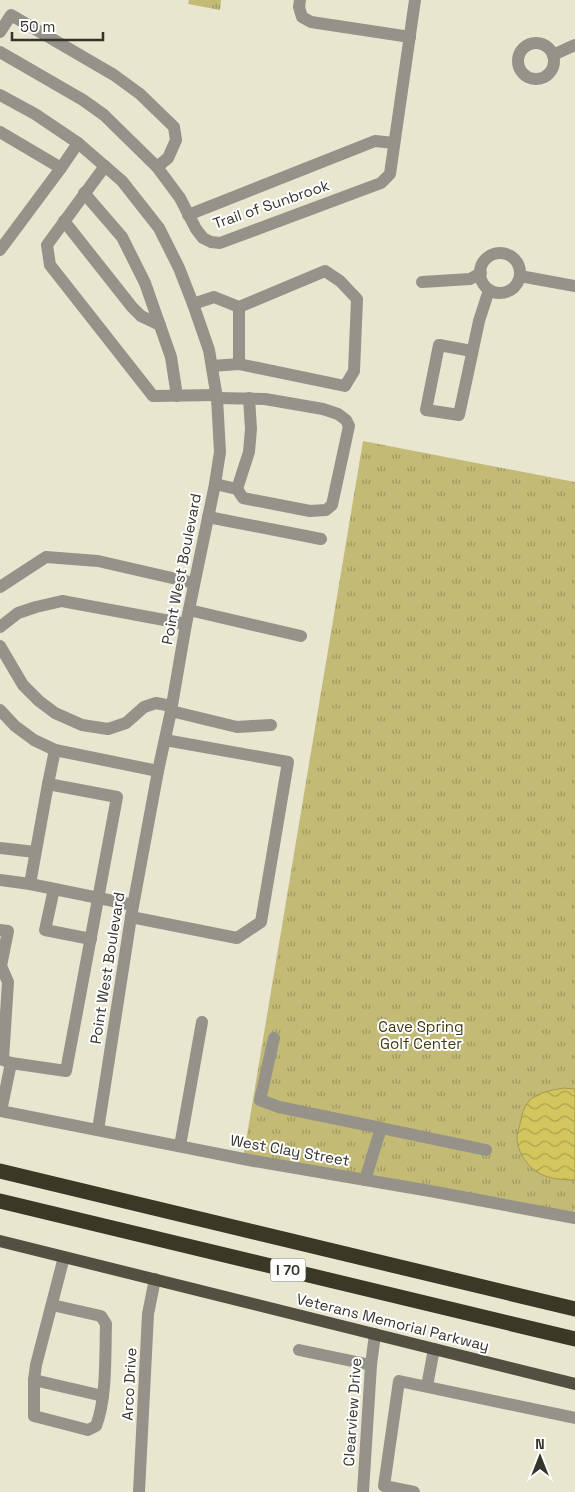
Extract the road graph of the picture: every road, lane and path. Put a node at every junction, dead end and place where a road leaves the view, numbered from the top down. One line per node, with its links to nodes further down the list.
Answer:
1 (300, 0): 4 (street)
2 (413, 0): 4 (street, Trail of Sunbrook)
3 (0, 32): 13 (street)
4 (410, 37): 11 (street, Trail of Sunbrook)
5 (575, 45): 7 (street)
6 (0, 52): 13 (street, Trail of Sunbrook)
7 (553, 55)
8 (0, 95): 10 (street, Point West Boulevard)
9 (0, 132): 14 (street)
10 (78, 143): 12 (street, Point West Boulevard); 14 (street)
11 (394, 143): 16 (street); 16 (street, Trail of Sunbrook)
12 (105, 166): 15 (street); 24 (street, Point West Boulevard)
13 (157, 167): 16 (street, Trail of Sunbrook)
14 (61, 168): 18 (street)
15 (84, 193): 17 (street); 26 (street)
16 (188, 215)
17 (64, 221): 26 (street); 30 (street)
18 (0, 250)
19 (481, 273): 20 (street); 21 (street); 23 (street)
20 (520, 276): 22 (street); 23 (street)
21 (422, 282)
22 (575, 286)
23 (489, 290): 27 (street)
24 (194, 304): 25 (street); 29 (street, Point West Boulevard)
25 (239, 307): 28 (street); 28 (street)
26 (160, 326): 30 (street)
27 (472, 351): 27 (street)
28 (239, 364): 29 (street)
29 (212, 366): 31 (street, Point West Boulevard)
30 (177, 396): 31 (street)
31 (216, 397): 32 (street); 33 (street, Point West Boulevard)
32 (249, 398): 34 (street); 34 (street)
33 (215, 484): 34 (street); 35 (street, Point West Boulevard)
34 (237, 489)
35 (208, 517): 36 (street); 37 (street, Point West Boulevard)
36 (321, 539)
37 (194, 583): 38 (street); 39 (street, Point West Boulevard)
38 (0, 586)
39 (188, 610): 40 (street, Point West Boulevard); 42 (street)
40 (186, 624): 41 (street); 44 (street, Point West Boulevard)
41 (0, 627)
42 (301, 636)
43 (0, 646): 44 (street)
44 (171, 709): 46 (street); 47 (street, Point West Boulevard)
45 (2, 716): 48 (street)
46 (271, 725)
47 (164, 740): 49 (street, Point West Boulevard); 57 (street)
48 (55, 750): 49 (street); 50 (street)
49 (158, 771): 57 (street, Point West Boulevard)
50 (48, 784): 52 (street); 56 (street)
51 (0, 848): 52 (street)
52 (35, 852): 54 (street)
53 (0, 880): 54 (street)
54 (30, 884): 55 (street)
55 (54, 889): 56 (street); 59 (street)
56 (98, 898): 57 (street); 59 (street)
57 (132, 911): 65 (street, Point West Boulevard)
58 (0, 930): 62 (street)
59 (91, 939): 62 (street)
60 (202, 1022): 66 (street)
61 (274, 1038): 64 (street)
62 (5, 1062): 63 (street)
63 (0, 1111): 65 (street, West Clay Street)
64 (381, 1128): 67 (street); 69 (street)
65 (98, 1130): 66 (street, West Clay Street)
66 (180, 1146): 69 (street, West Clay Street)
67 (486, 1150)
68 (0, 1170): 76 (highway, I 70)
69 (366, 1180): 71 (street, West Clay Street)
70 (0, 1201): 78 (highway, I 70)
71 (575, 1218)
72 (0, 1241): 73 (main road, Veterans Memorial Parkway)
73 (64, 1257): 74 (main road, Veterans Memorial Parkway); 75 (street)
74 (155, 1279): 77 (main road, Veterans Memorial Parkway); 87 (street, Arco Drive)
75 (52, 1305): 82 (street); 85 (street)
76 (575, 1309)
77 (375, 1334): 80 (main road, Veterans Memorial Parkway); 81 (street, Clearview Drive)
78 (575, 1339)
79 (299, 1350): 81 (street)
80 (434, 1350): 83 (main road, Veterans Memorial Parkway); 84 (street)
81 (371, 1365): 88 (street, Clearview Drive)
82 (34, 1380): 85 (street); 85 (street)
83 (575, 1384)
84 (427, 1386): 86 (street); 89 (street)
85 (102, 1396)
86 (575, 1418)
87 (139, 1492)
88 (363, 1492)
89 (414, 1492)

